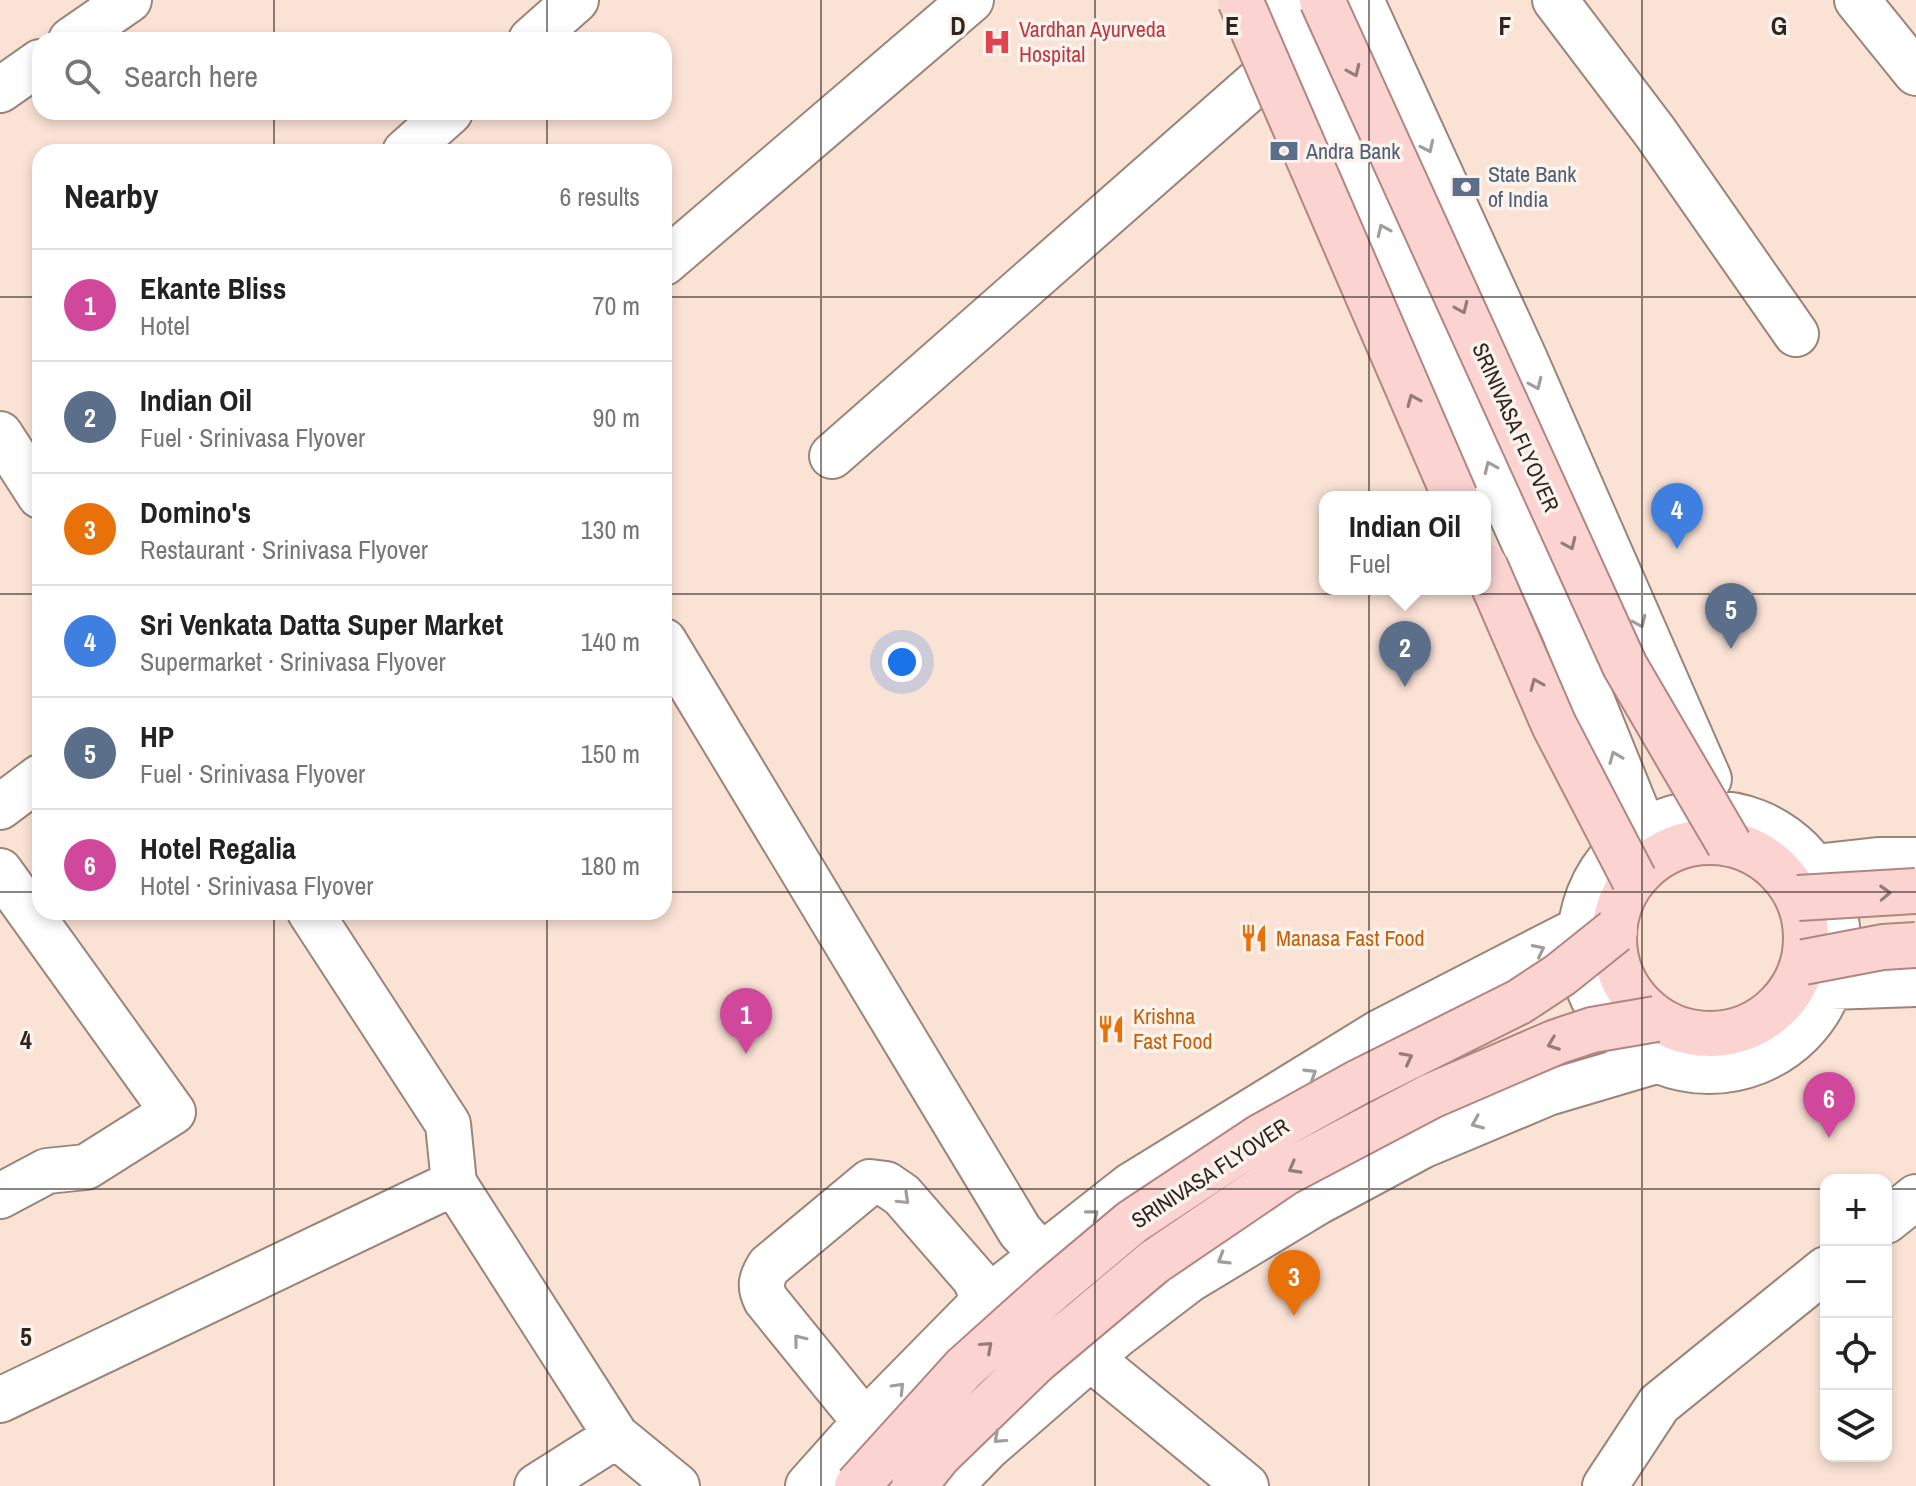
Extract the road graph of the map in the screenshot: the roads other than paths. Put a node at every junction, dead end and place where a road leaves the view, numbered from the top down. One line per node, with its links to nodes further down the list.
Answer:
1 (129, 0): 10 (street)
2 (576, 0): 11 (street)
3 (971, 0): 18 (street)
4 (1240, 0): 21 (main road, one-way to 4, bridge)
5 (1279, 0): 12 (street)
6 (1322, 0): 27 (main road, SRINIVASA FLYOVER, one-way to 27, bridge)
7 (1361, 0): 27 (street, one-way to 27)
8 (1555, 0): 19 (street)
9 (1857, 0): 14 (street)
10 (83, 32)
11 (540, 32)
12 (1299, 46): 20 (street); 26 (street, one-way to 12)
13 (32, 68): 15 (street)
14 (1916, 73)
15 (0, 90)
16 (441, 120): 17 (street)
17 (414, 144)
18 (672, 256)
19 (1796, 334)
20 (832, 456)
21 (1452, 491)
22 (1491, 580): 30 (main road, one-way to 22, bridge)
23 (672, 654): 45 (street)
24 (32, 783): 25 (street)
25 (0, 807)
26 (1644, 829): 27 (street); 36 (street)
27 (1726, 829): 30 (main road); 31 (main road)
28 (1916, 860): 31 (street)
29 (0, 871): 33 (street)
30 (1634, 879): 36 (main road)
31 (1807, 882): 32 (main road, one-way to 32, bridge); 38 (main road)
32 (1916, 891)
33 (32, 916)
34 (35, 920): 42 (street)
35 (315, 920): 41 (street)
36 (1597, 930): 40 (main road); 45 (street, one-way to 36); 55 (main road, SRINIVASA FLYOVER, one-way to 36, bridge)
37 (1916, 945): 38 (main road, bridge)
38 (1817, 974): 39 (street); 40 (main road)
39 (1916, 984)
40 (1656, 1040): 48 (street, one-way to 48); 56 (main road, SRINIVASA FLYOVER, one-way to 56, bridge)
41 (454, 1183): 49 (street); 51 (street)
42 (0, 1196)
43 (1916, 1197): 44 (street)
44 (1892, 1216)
45 (1042, 1255): 47 (street); 48 (street)
46 (1820, 1274): 59 (street)
47 (984, 1301): 50 (street, one-way to 47); 50 (street, one-way to 47)
48 (1103, 1346): 57 (street, one-way to 57); 58 (street)
49 (0, 1400)
50 (865, 1422): 54 (street)
51 (616, 1436): 52 (street); 53 (street)
52 (537, 1486)
53 (677, 1486)
54 (808, 1486)
55 (857, 1486)
56 (914, 1486)
57 (950, 1486)
58 (1246, 1486)
59 (1605, 1486)

